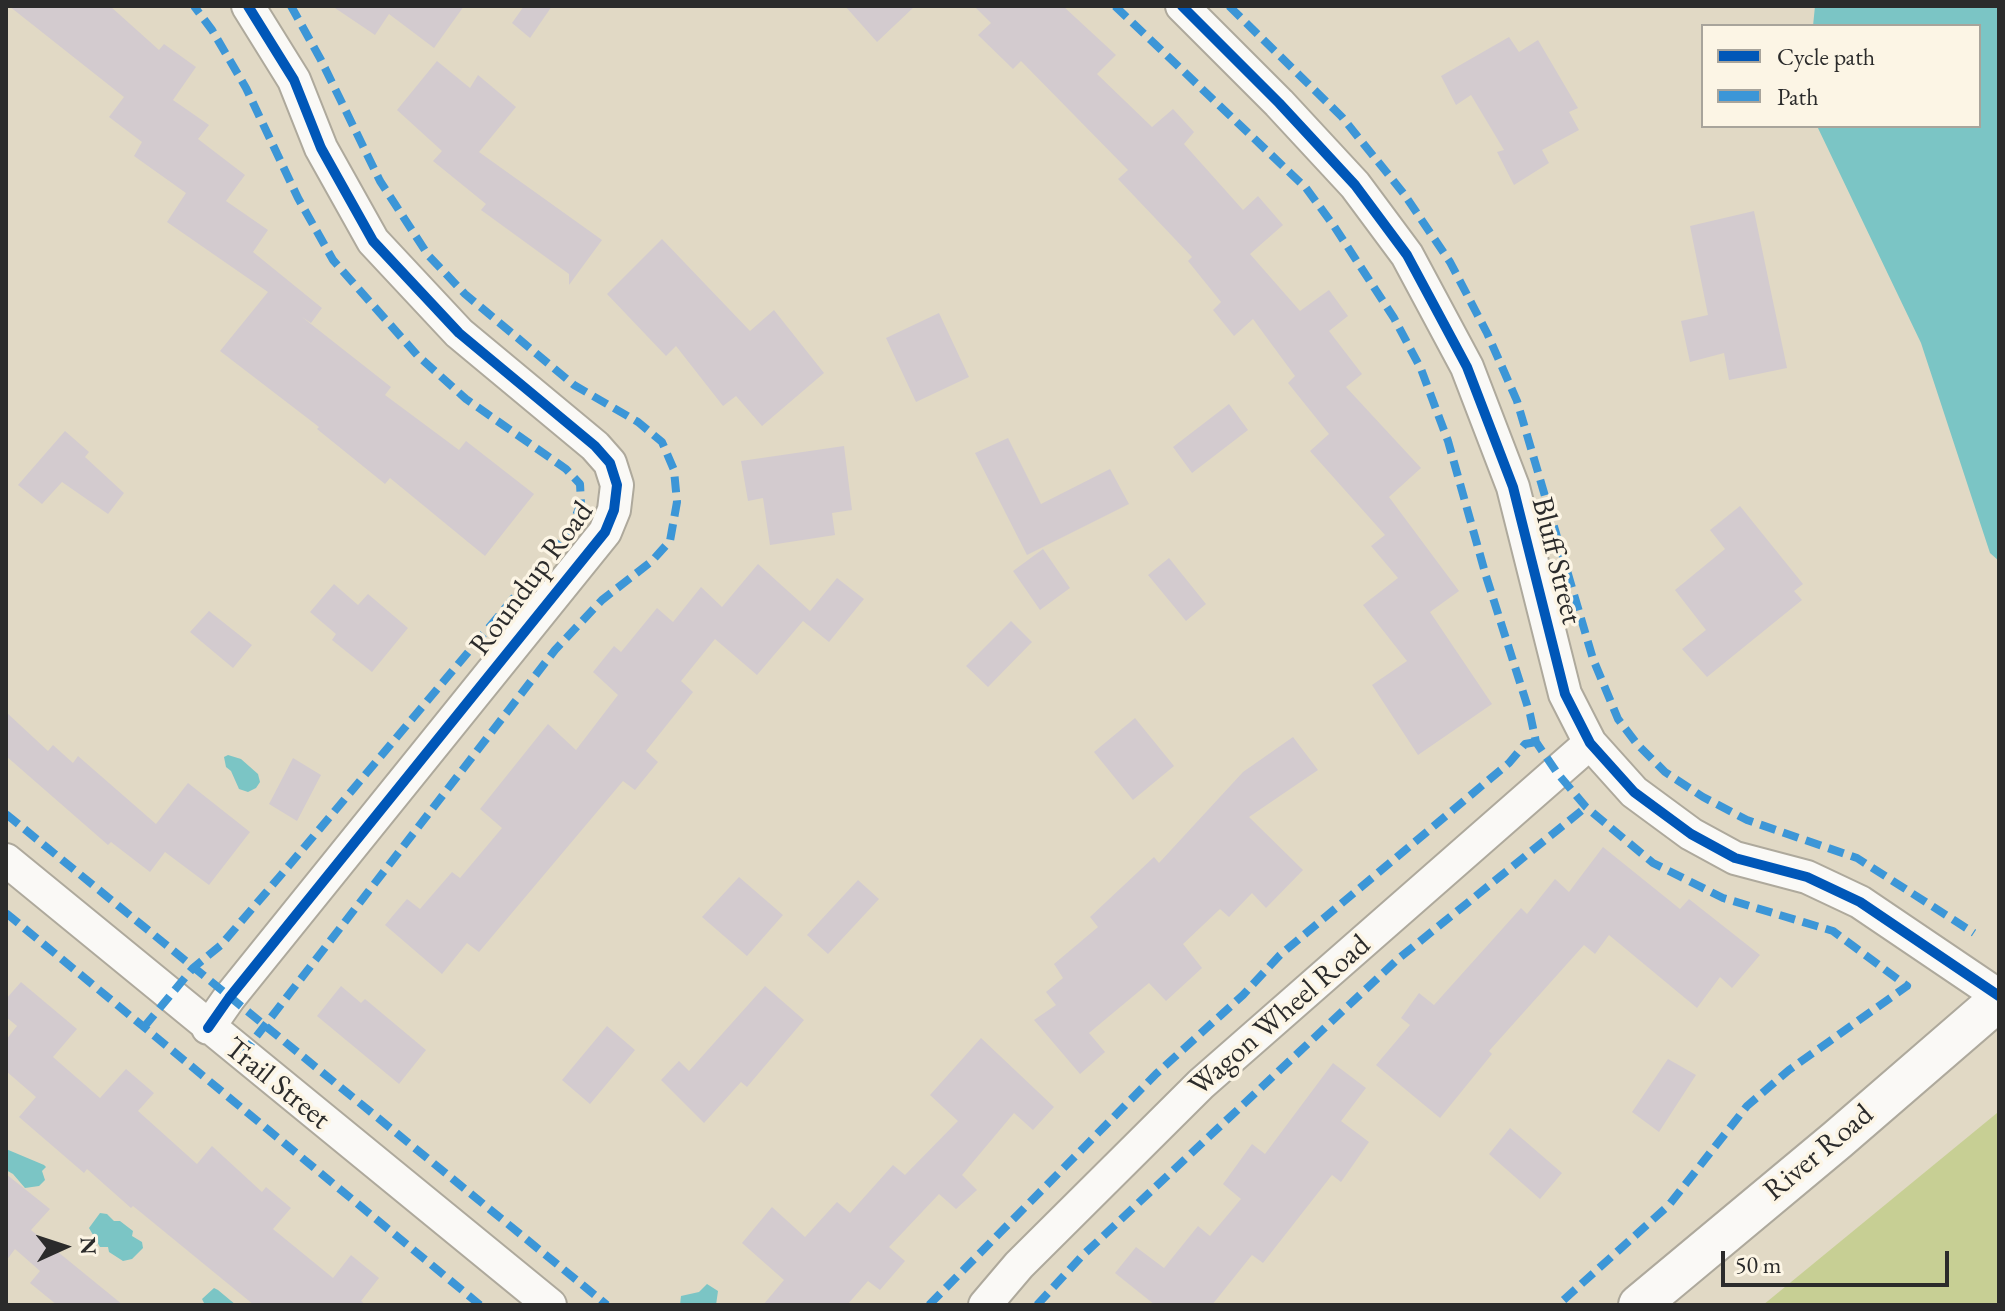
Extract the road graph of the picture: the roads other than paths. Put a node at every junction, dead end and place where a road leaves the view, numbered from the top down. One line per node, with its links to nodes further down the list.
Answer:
1 (248, 6): 6 (street, Roundup Road)
2 (1182, 6): 3 (street, Bluff Street)
3 (1590, 743): 5 (street, Bluff Street); 8 (street, Wagon Wheel Road)
4 (6, 860): 6 (street, Trail Street)
5 (1999, 998): 9 (main road, River Road)
6 (208, 1028): 7 (street, Trail Street)
7 (550, 1305)
8 (985, 1305)
9 (1639, 1305)

